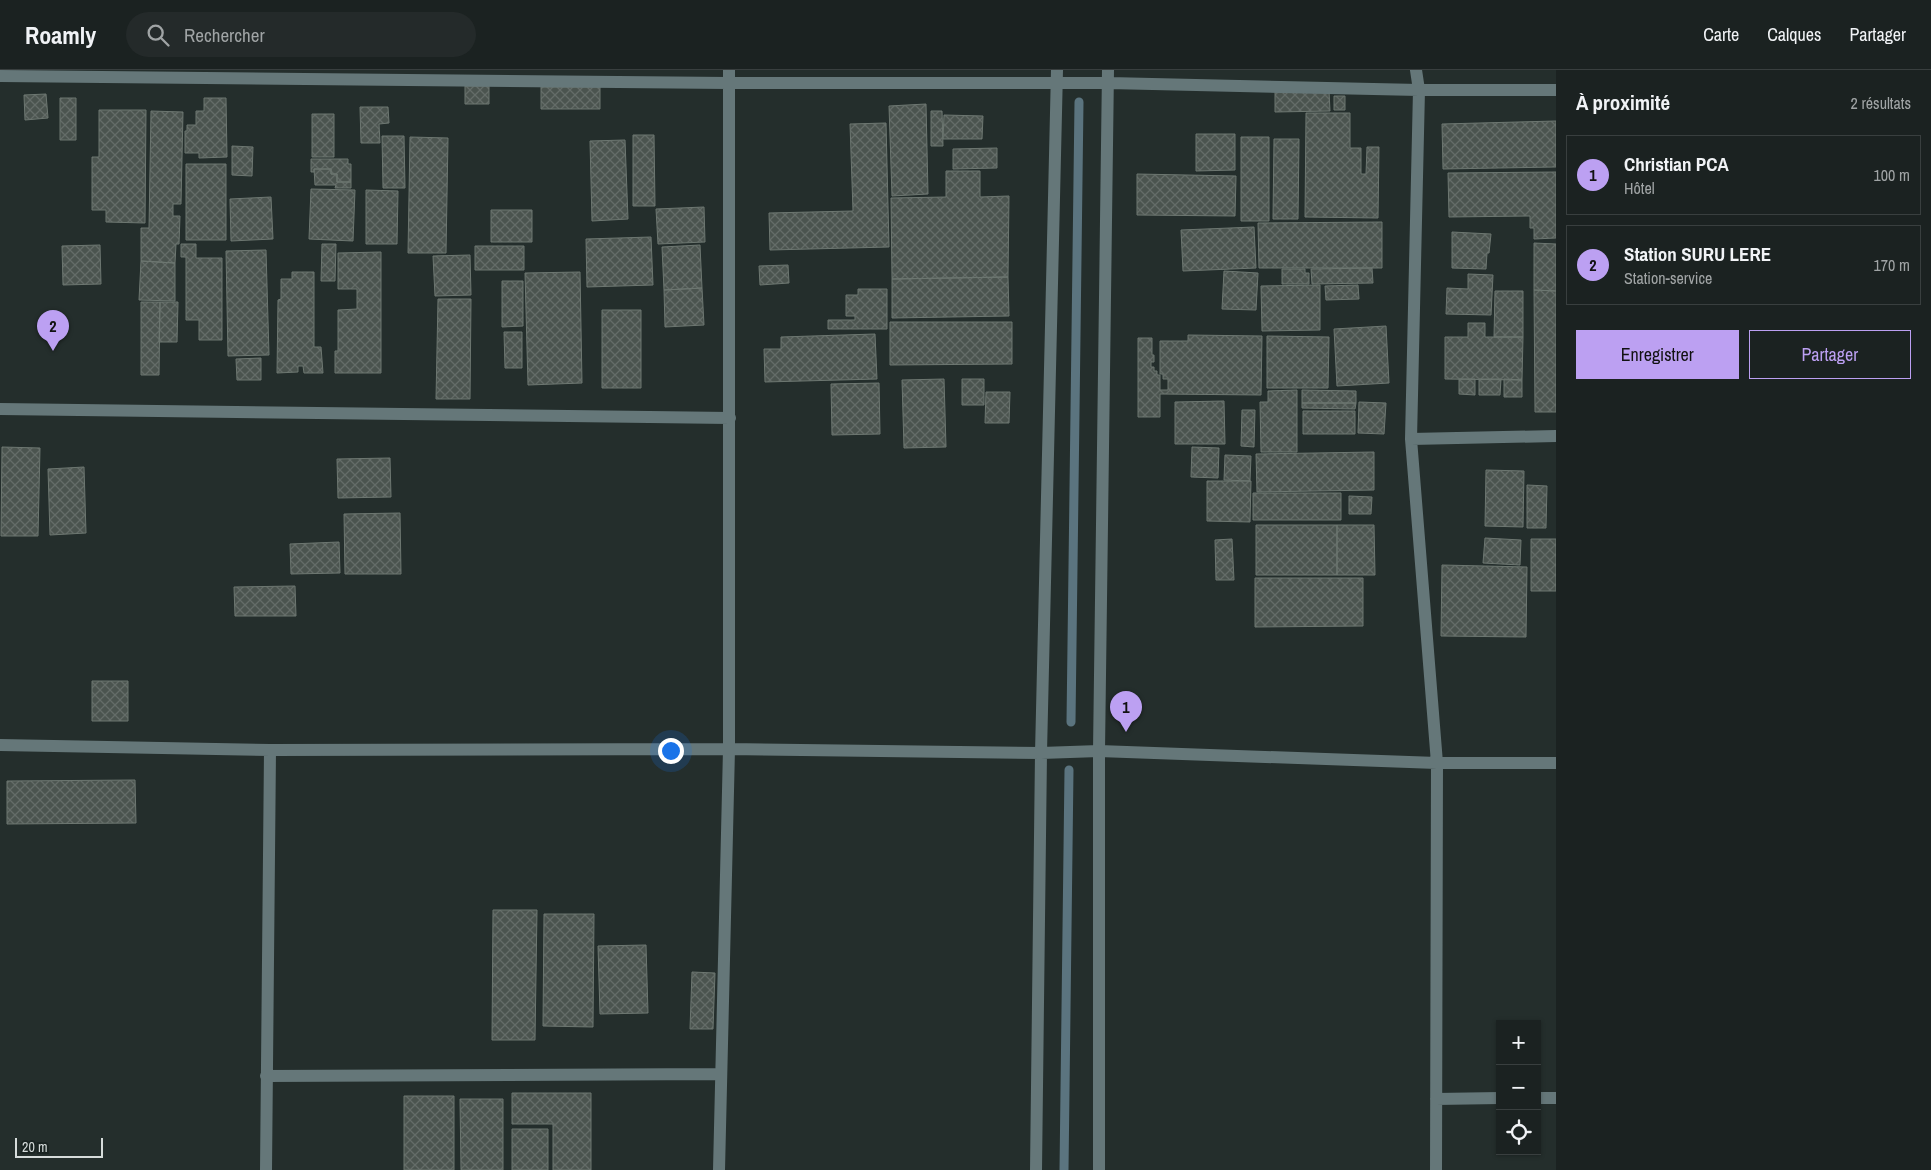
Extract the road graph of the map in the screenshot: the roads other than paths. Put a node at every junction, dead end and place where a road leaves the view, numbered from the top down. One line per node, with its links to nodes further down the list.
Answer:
1 (1057, 70): 6 (street)
2 (1108, 70): 7 (street)
3 (1416, 70): 8 (street)
4 (0, 76): 5 (street)
5 (729, 76): 6 (street); 11 (street)
6 (1057, 83): 7 (street); 18 (street)
7 (1109, 83): 8 (street); 17 (street)
8 (1419, 90): 9 (street); 13 (street)
9 (1556, 90)
10 (0, 409): 11 (street)
11 (730, 418): 15 (street)
12 (1556, 436): 13 (street)
13 (1411, 438): 19 (street)
14 (0, 745): 16 (street)
15 (729, 749): 16 (street); 18 (street); 21 (street)
16 (270, 750): 22 (street)
17 (1099, 751): 18 (street); 19 (street); 30 (street)
18 (1041, 753): 29 (street)
19 (1437, 763): 20 (street); 26 (street)
20 (1556, 763)
21 (720, 1074): 22 (street); 28 (street)
22 (266, 1076): 27 (street)
23 (1496, 1098): 26 (street)
24 (1541, 1098): 25 (street)
25 (1556, 1098)
26 (1436, 1099): 31 (street)
27 (266, 1170)
28 (720, 1170)
29 (1036, 1170)
30 (1099, 1170)
31 (1436, 1170)

